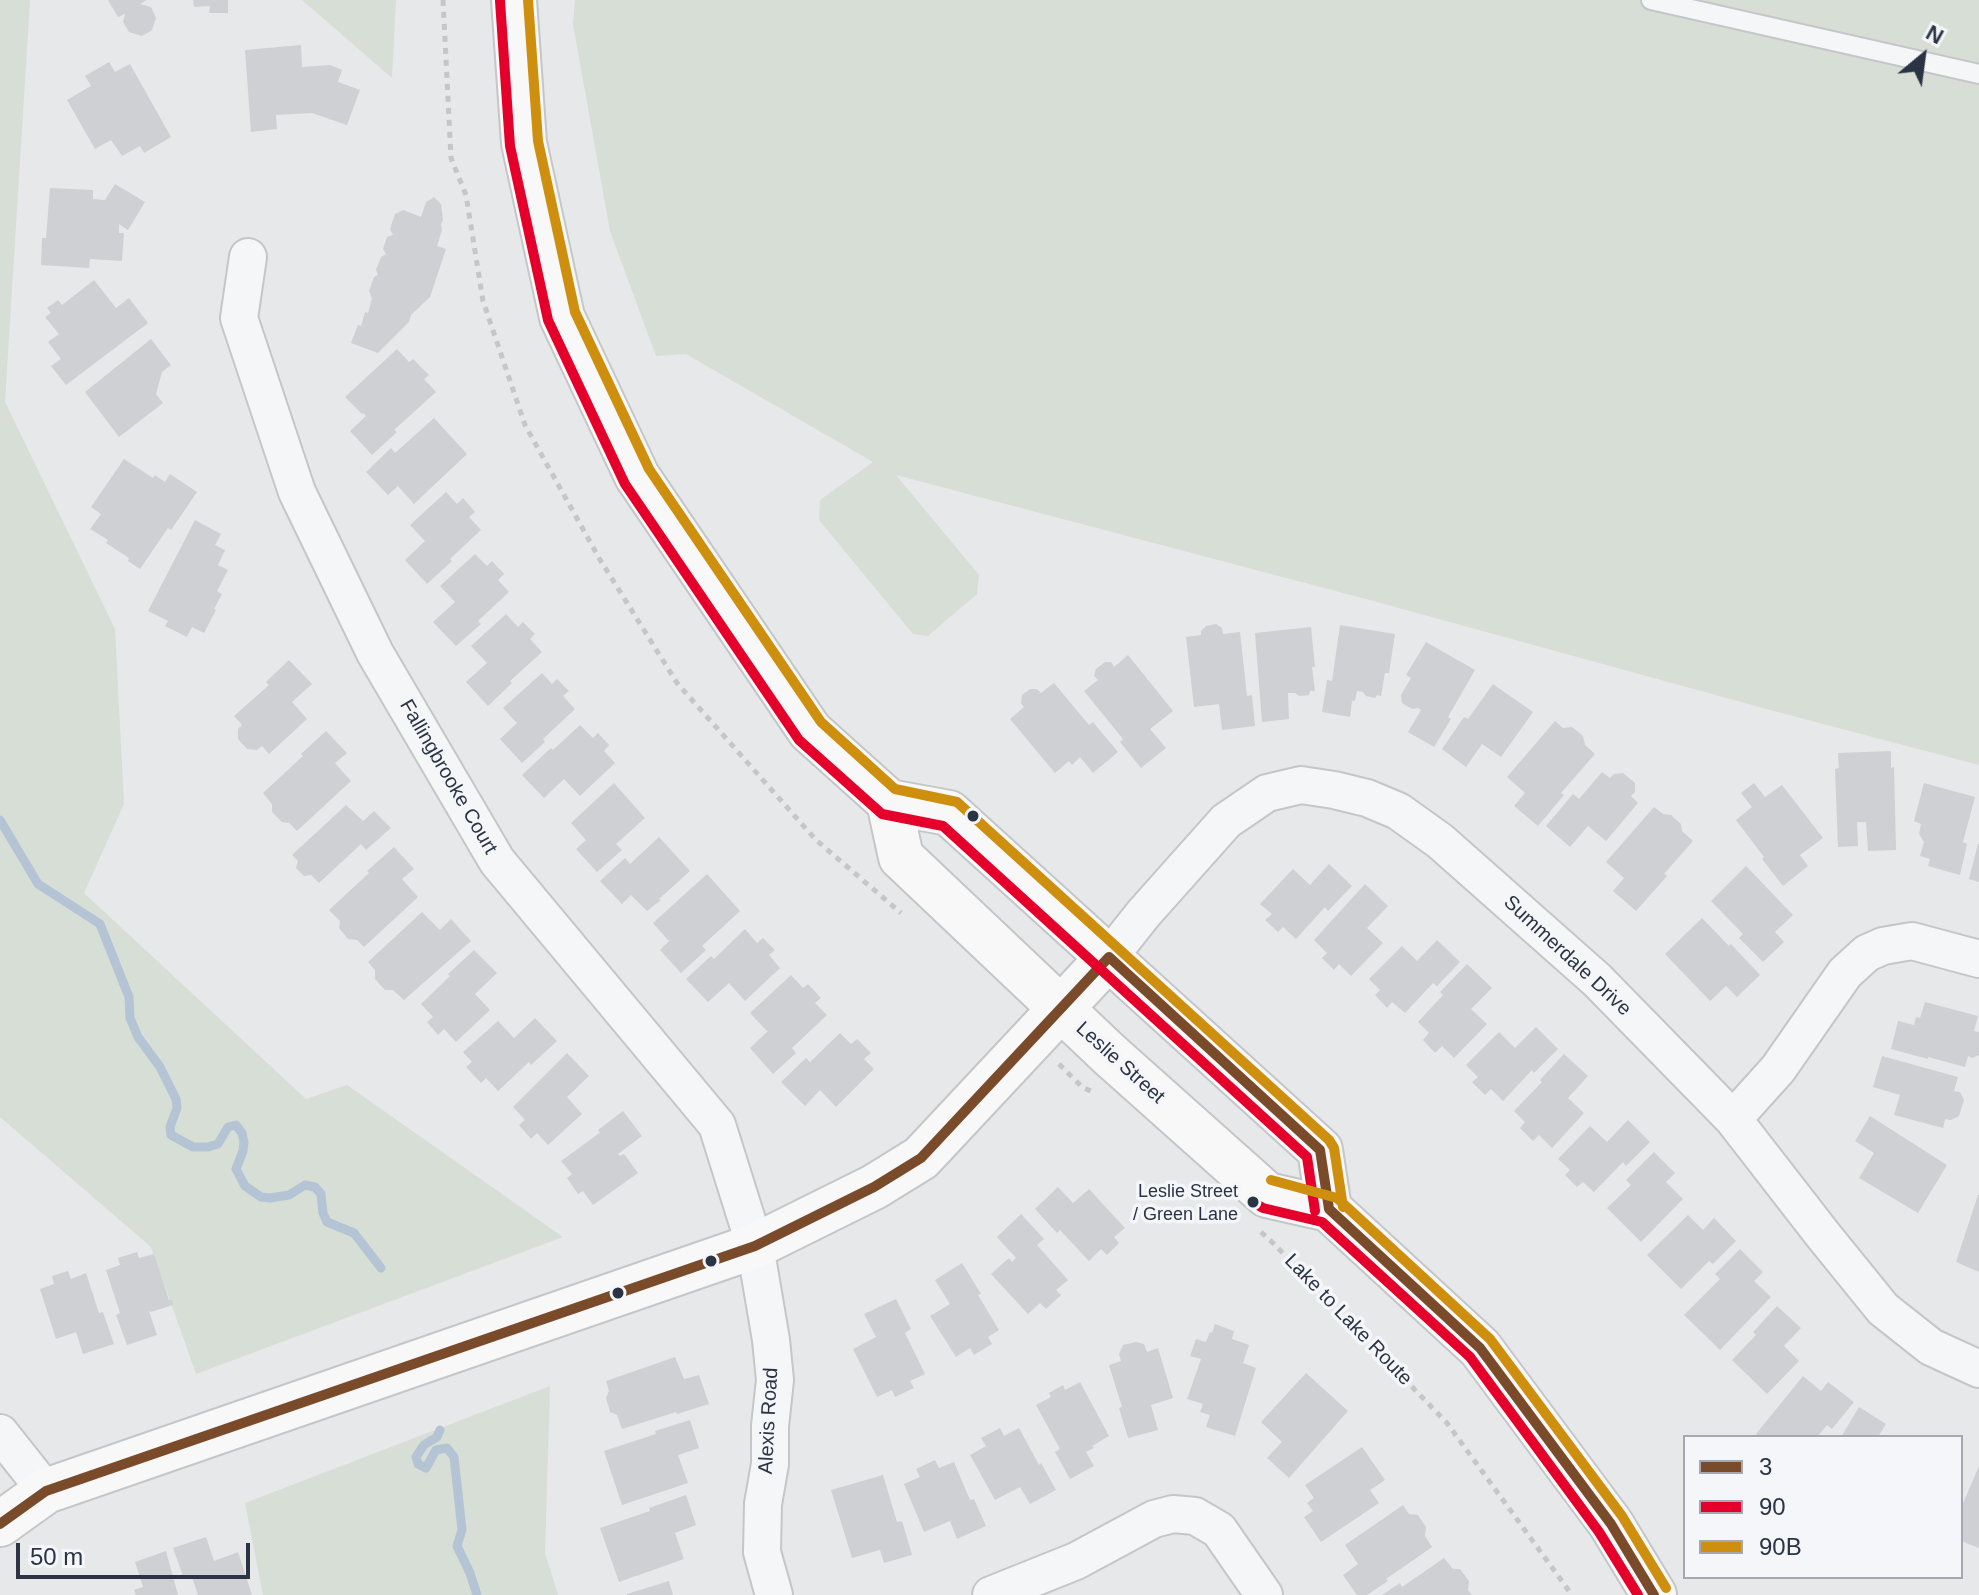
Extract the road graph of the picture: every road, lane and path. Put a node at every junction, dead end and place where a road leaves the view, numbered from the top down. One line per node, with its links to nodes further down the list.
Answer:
1 (514, 0): 5 (main road)
2 (1651, 0): 3 (lane)
3 (1979, 74)
4 (248, 257): 14 (street, Fallingbrooke Court)
5 (889, 802): 6 (main road); 8 (main road, Leslie Street)
6 (1109, 957): 8 (main road); 11 (street, Summerdale Drive); 12 (main road)
7 (1979, 959): 11 (street)
8 (1060, 1009): 12 (main road, Leslie Street); 14 (main road)
9 (1082, 1087): 10 (path)
10 (1103, 1097)
11 (1733, 1119): 15 (street, Summerdale Drive)
12 (1329, 1209): 23 (main road, Leslie Street)
13 (1251, 1223): 22 (path, Lake to Lake Route)
14 (755, 1246): 17 (main road); 19 (street, Alexis Road)
15 (1979, 1369)
16 (0, 1433): 17 (street)
17 (46, 1491): 18 (main road)
18 (0, 1524)
19 (774, 1595)
20 (991, 1595): 21 (street)
21 (1264, 1595)
22 (1572, 1595)
23 (1654, 1595)

